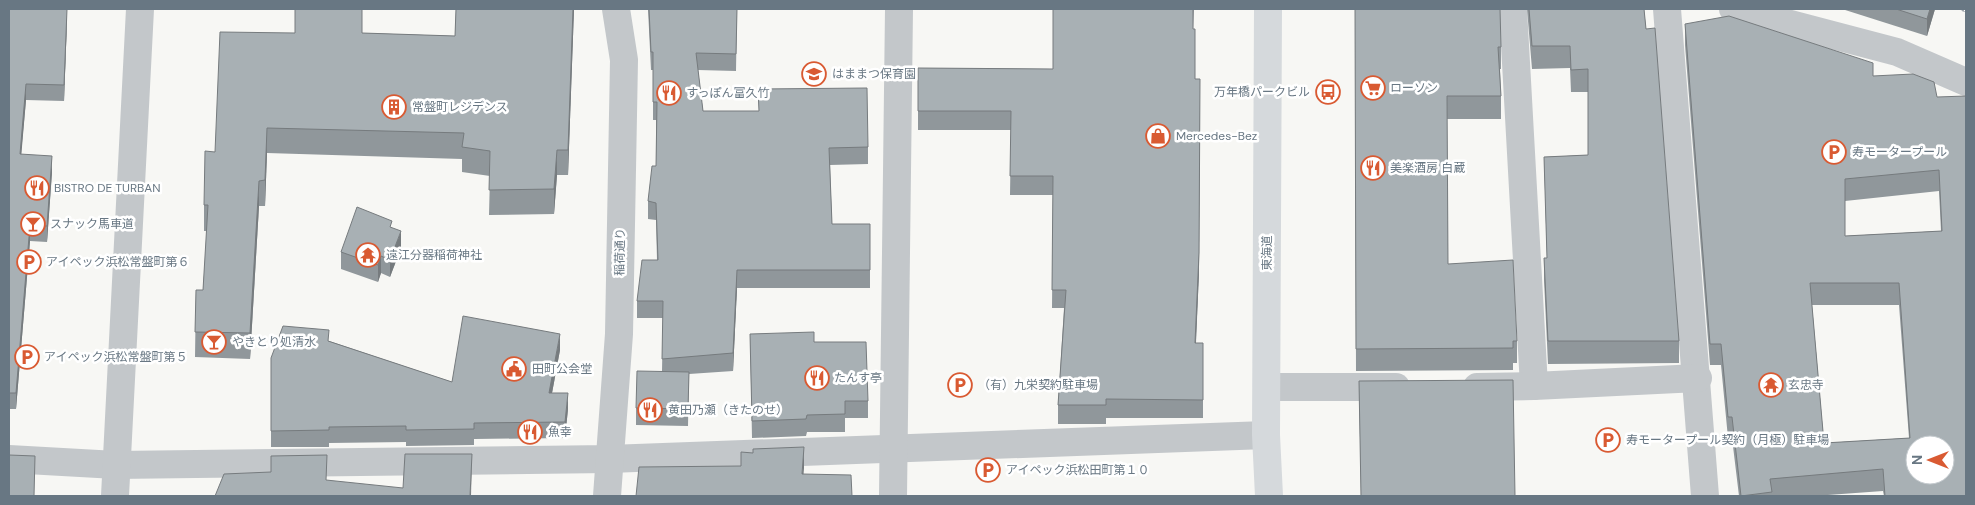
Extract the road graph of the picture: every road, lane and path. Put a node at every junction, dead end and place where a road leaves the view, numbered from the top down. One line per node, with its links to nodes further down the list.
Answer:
1 (140, 9): 18 (street)
2 (616, 9): 17 (street, 稲荷通り)
3 (899, 9): 15 (street)
4 (1268, 9): 11 (highway, 東海道)
5 (1513, 9): 10 (street)
6 (1666, 9): 9 (street)
7 (1732, 9): 8 (street)
8 (1966, 82)
9 (1698, 378): 10 (street); 23 (street)
10 (1534, 386): 13 (street)
11 (1267, 387): 12 (street); 14 (highway, 東海道)
12 (1424, 387)
13 (1454, 387)
14 (1266, 435): 15 (street); 22 (highway, 東海道)
15 (893, 448): 17 (street); 21 (street)
16 (9, 459): 18 (street)
17 (609, 460): 18 (street); 20 (street, 稲荷通り)
18 (116, 465): 19 (street)
19 (114, 496)
20 (607, 496)
21 (893, 496)
22 (1269, 496)
23 (1705, 496)

